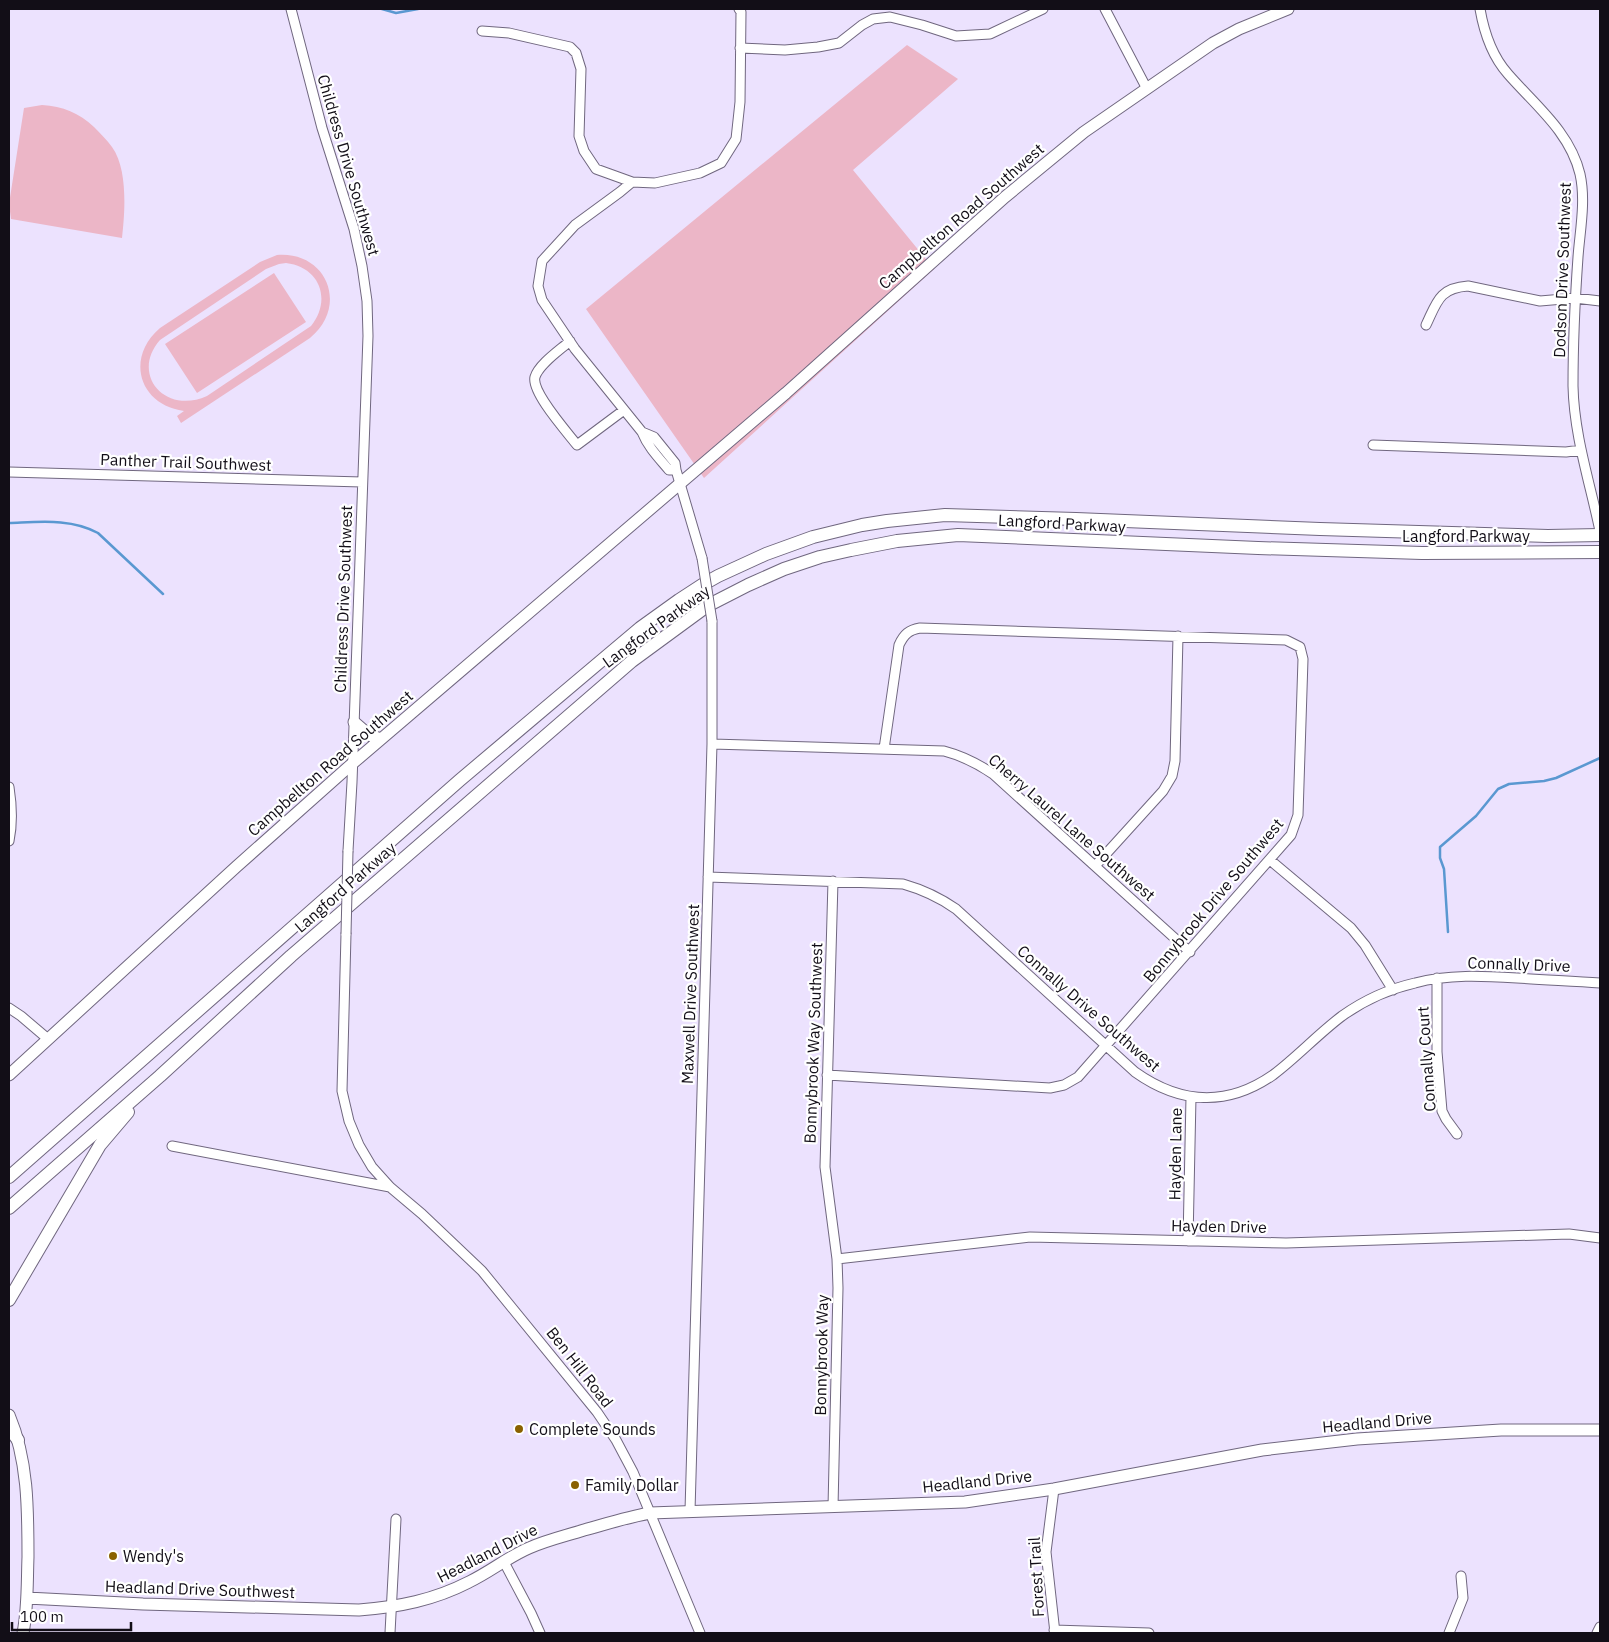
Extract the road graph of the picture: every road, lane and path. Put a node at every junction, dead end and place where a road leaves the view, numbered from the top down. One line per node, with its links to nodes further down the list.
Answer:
1 (291, 9): 19 (street, Childress Drive Southwest)
2 (739, 9): 8 (street)
3 (1044, 9): 8 (street)
4 (1104, 9): 9 (street)
5 (1288, 9): 9 (main road, Campbellton Road Southwest)
6 (1480, 9): 11 (street, Dodson Drive Southwest)
7 (482, 31): 10 (street)
8 (740, 48): 10 (street)
9 (1147, 89): 20 (main road, Campbellton Road Southwest)
10 (632, 182): 14 (street)
11 (1575, 298): 12 (street); 13 (street); 17 (street, Dodson Drive Southwest)
12 (1600, 301)
13 (1426, 325)
14 (570, 341): 15 (street); 15 (street)
15 (624, 410): 20 (street)
16 (1373, 445): 17 (street)
17 (1581, 450): 21 (street, Dodson Drive Southwest)
18 (9, 472): 19 (street, Panther Trail Southwest)
19 (362, 482): 25 (street, Childress Drive Southwest)
20 (680, 483): 26 (main road, Campbellton Road Southwest); 27 (street, Maxwell Drive Southwest, bridge)
21 (1600, 531)
22 (1600, 534): 49 (highway, Langford Parkway)
23 (1600, 552): 45 (highway, Langford Parkway)
24 (1178, 636): 28 (street, Bonnybrook Drive Southwest); 32 (street, Bonnybrook Drive Southwest); 33 (street)
25 (354, 722): 26 (main road); 29 (street, Childress Drive Southwest)
26 (381, 739): 29 (main road, Campbellton Road Southwest)
27 (712, 744): 28 (street, Cherry Laurel Lane Southwest); 34 (street, Maxwell Drive Southwest)
28 (884, 749): 33 (street, Cherry Laurel Lane Southwest)
29 (353, 763): 41 (main road, Campbellton Road Southwest); 50 (street, Childress Drive Southwest, bridge)
30 (9, 787): 31 (street)
31 (9, 841)
32 (1270, 860): 36 (street, Bonnybrook Drive Southwest); 39 (street)
33 (1095, 866): 36 (street, Cherry Laurel Lane Southwest)
34 (708, 876): 35 (street, Connally Drive Southwest); 63 (street, Maxwell Drive Southwest)
35 (833, 881): 42 (street, Connally Drive Southwest); 44 (street, Bonnybrook Way Southwest)
36 (1190, 952): 42 (street, Bonnybrook Drive Southwest)
37 (1437, 978): 38 (street, Connally Drive); 39 (street, Connally Drive Southwest); 47 (street, Connally Court)
38 (1600, 983)
39 (1393, 990): 46 (street, Connally Drive Southwest)
40 (9, 1008): 41 (street)
41 (48, 1040): 43 (main road, Campbellton Road Southwest)
42 (1106, 1046): 44 (street, Bonnybrook Drive Southwest); 46 (street, Connally Drive Southwest)
43 (9, 1075)
44 (827, 1075): 51 (street, Bonnybrook Way Southwest)
45 (160, 1076): 52 (highway, Langford Parkway); 56 (highway)
46 (1191, 1097): 54 (street, Hayden Lane)
47 (1457, 1134)
48 (172, 1146): 50 (street)
49 (9, 1177)
50 (390, 1187): 64 (street, Ben Hill Road)
51 (830, 1205): 55 (street, Bonnybrook Way)
52 (9, 1208)
53 (1600, 1238): 54 (street, Hayden Drive)
54 (1188, 1241): 55 (street, Hayden Drive)
55 (837, 1258): 62 (street, Bonnybrook Way)
56 (9, 1300)
57 (9, 1415): 60 (main road)
58 (9, 1428): 60 (highway)
59 (1600, 1430): 61 (main road, Headland Drive)
60 (18, 1440): 68 (main road)
61 (1054, 1489): 62 (main road, Headland Drive); 72 (street, Forest Trail)
62 (832, 1507): 63 (main road, Headland Drive)
63 (690, 1510): 64 (main road, Headland Drive)
64 (650, 1513): 66 (main road, Headland Drive); 76 (street, Ben Hill Road)
65 (396, 1519): 69 (street)
66 (504, 1562): 69 (main road, Headland Drive); 75 (street)
67 (1460, 1576): 78 (street)
68 (27, 1598): 70 (main road, Headland Drive Southwest); 73 (main road)
69 (391, 1608): 70 (main road, Headland Drive); 74 (street)
70 (371, 1609)
71 (1600, 1627): 79 (street)
72 (1054, 1632): 77 (street)
73 (23, 1633)
74 (390, 1633)
75 (540, 1633)
76 (700, 1633)
77 (1149, 1633)
78 (1450, 1633)
79 (1597, 1633)

